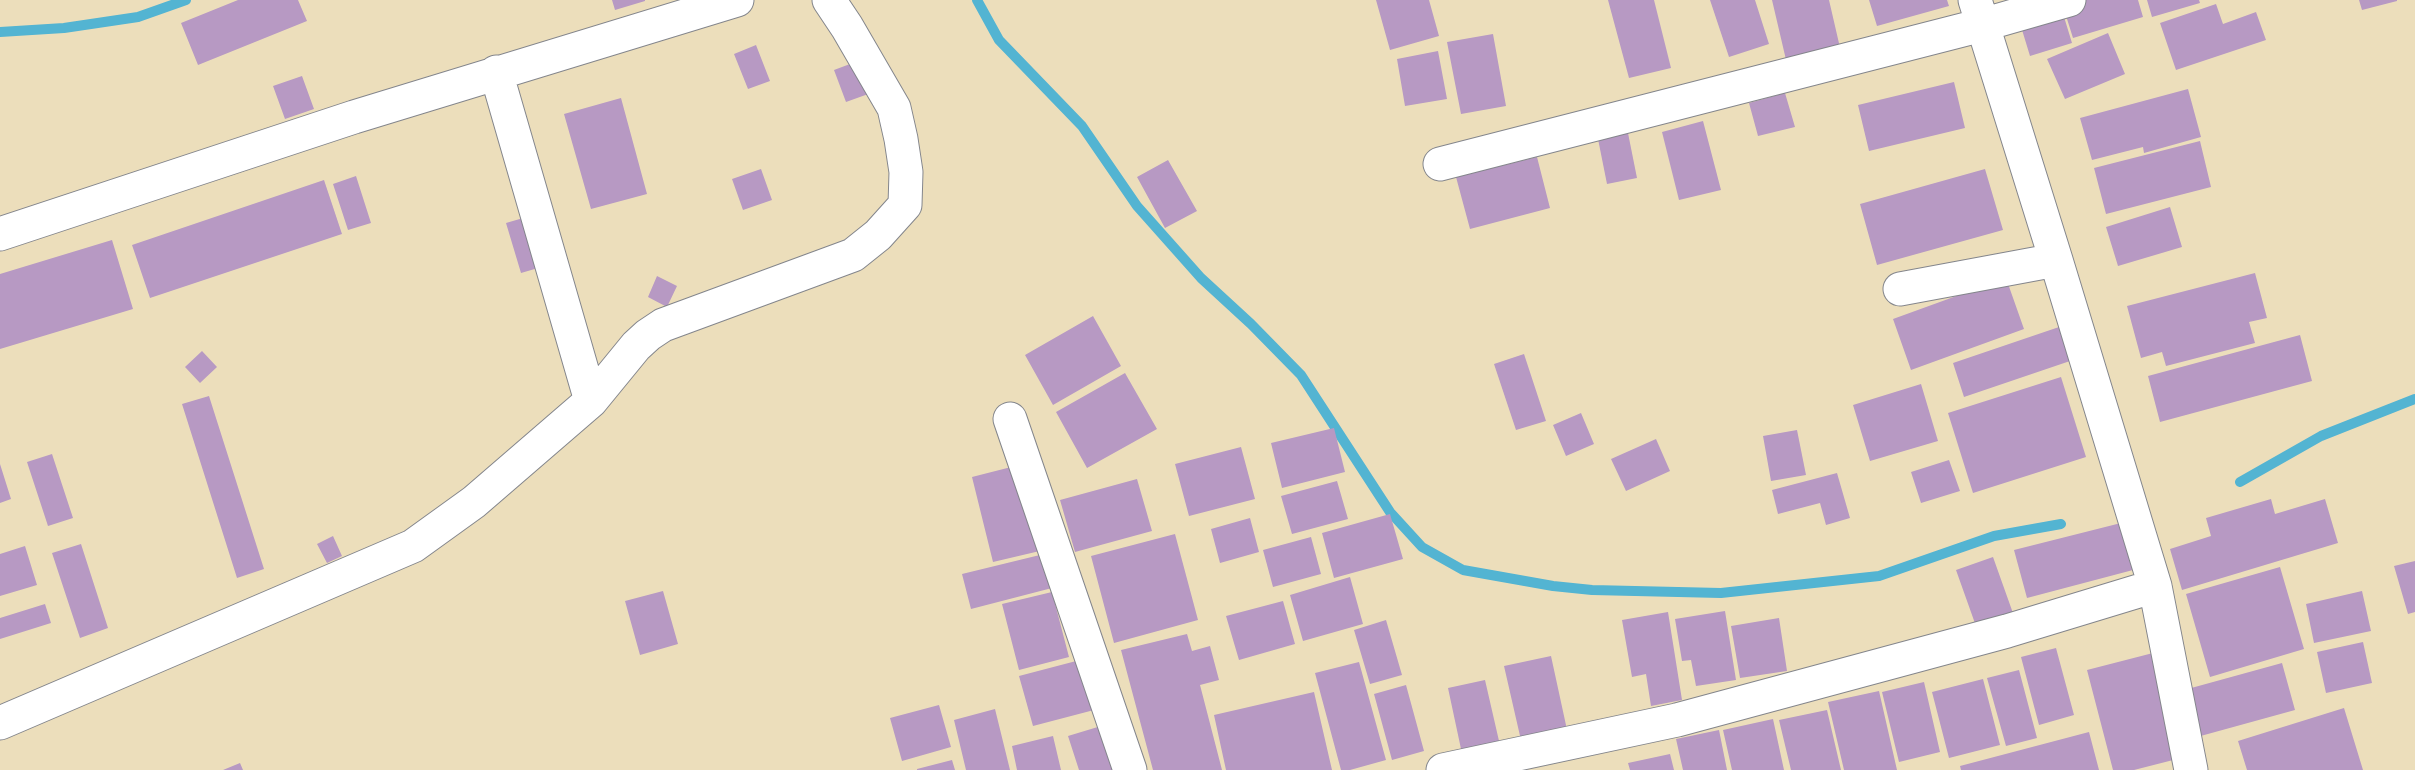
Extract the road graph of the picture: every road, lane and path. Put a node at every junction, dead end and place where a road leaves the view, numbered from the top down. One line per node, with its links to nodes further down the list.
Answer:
1 (737, 0): 5 (street)
2 (829, 0): 10 (street)
3 (2069, 0): 4 (street)
4 (1979, 13): 6 (street); 8 (street)
5 (496, 72): 7 (street); 10 (street)
6 (1440, 164)
7 (0, 234)
8 (2056, 260): 9 (street); 12 (street)
9 (1900, 289)
10 (591, 401): 13 (street)
11 (1010, 419): 14 (street)
12 (2154, 586): 15 (street); 16 (street)
13 (0, 723)
14 (1130, 770)
15 (1443, 770)
16 (2191, 770)

